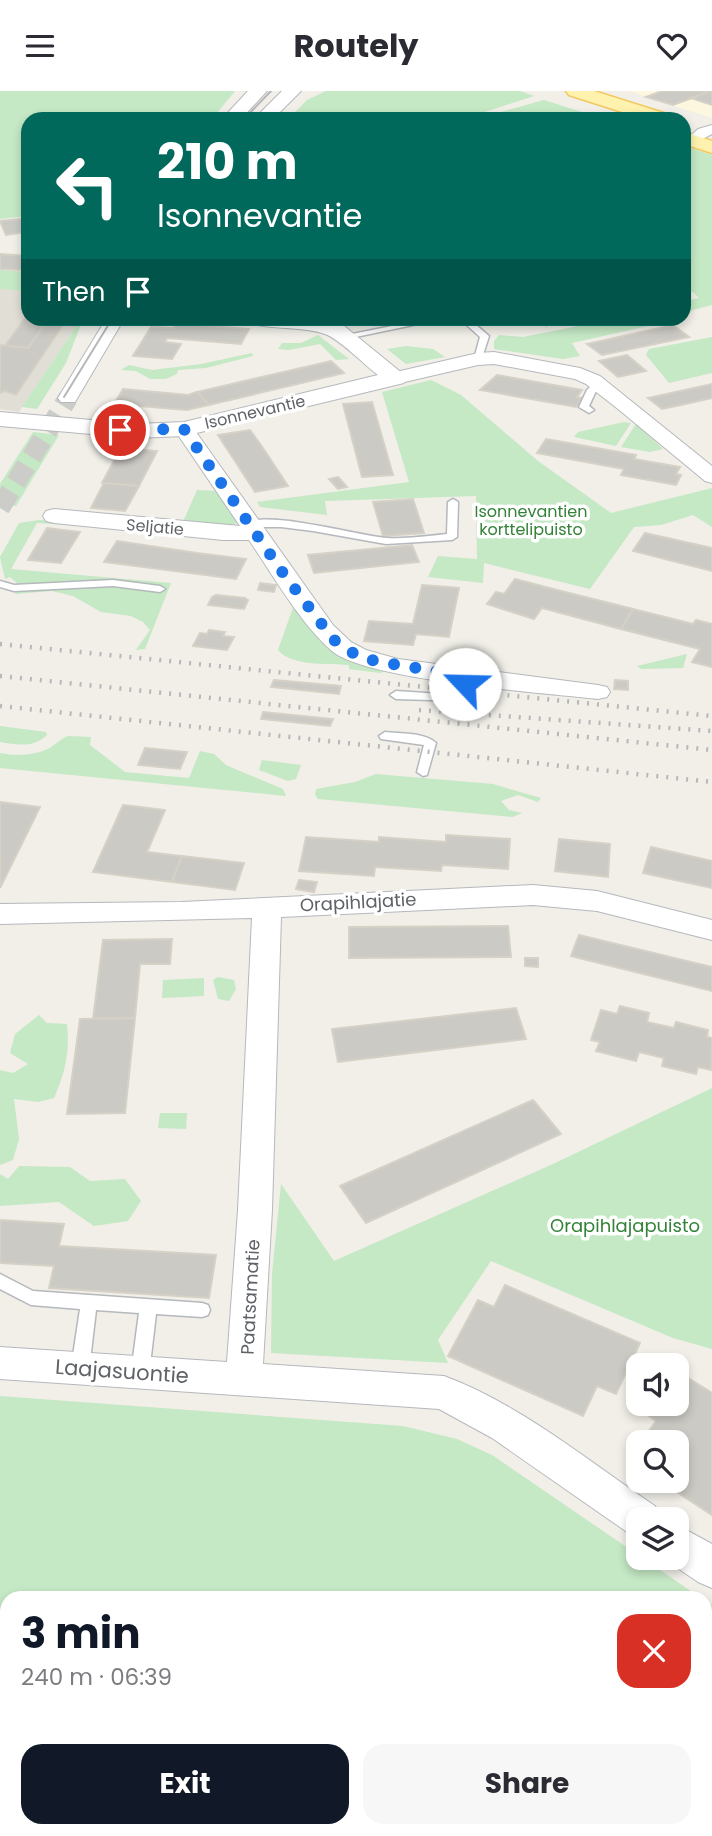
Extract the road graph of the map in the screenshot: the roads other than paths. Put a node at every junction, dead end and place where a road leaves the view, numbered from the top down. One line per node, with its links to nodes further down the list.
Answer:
1 (258, 91): 4 (street)
2 (292, 91): 5 (street)
3 (566, 93): 6 (main road); 7 (main road)
4 (238, 112)
5 (270, 112)
6 (611, 112)
7 (637, 112)
8 (111, 326): 16 (street)
9 (321, 326): 12 (street)
10 (401, 326): 12 (lane)
11 (473, 326): 13 (lane)
12 (346, 336): 14 (street)
13 (472, 360): 14 (street, Isonnevantie); 15 (street, Isonnevantie)
14 (396, 379): 19 (street, Isonnevantie)
15 (598, 384): 17 (lane); 20 (street, Isonnevantie)
16 (68, 398)
17 (589, 410)
18 (0, 419): 19 (street, Isonnevantie)
19 (184, 429): 23 (street)
20 (712, 477)
21 (453, 502): 23 (lane)
22 (54, 516): 23 (street, Seljatie)
23 (252, 529): 26 (street)
24 (0, 584): 25 (lane)
25 (160, 589)
26 (465, 676): 27 (street); 28 (lane)
27 (598, 692)
28 (396, 695)
29 (385, 736): 30 (lane)
30 (423, 772)
31 (267, 907): 32 (street, Orapihlajatie); 33 (street, Orapihlajatie); 41 (street, Paatsamatie)
32 (0, 914)
33 (712, 929)
34 (0, 1281): 35 (lane)
35 (89, 1302): 36 (lane); 39 (lane)
36 (148, 1306): 37 (lane); 40 (lane)
37 (202, 1310)
38 (0, 1363): 39 (street, Laajasuontie)
39 (80, 1369): 40 (street, Laajasuontie)
40 (139, 1373): 41 (street, Laajasuontie)
41 (244, 1378): 42 (street, Paatsamatie)
42 (626, 1509)
43 (689, 1552): 44 (street)
44 (712, 1568)

